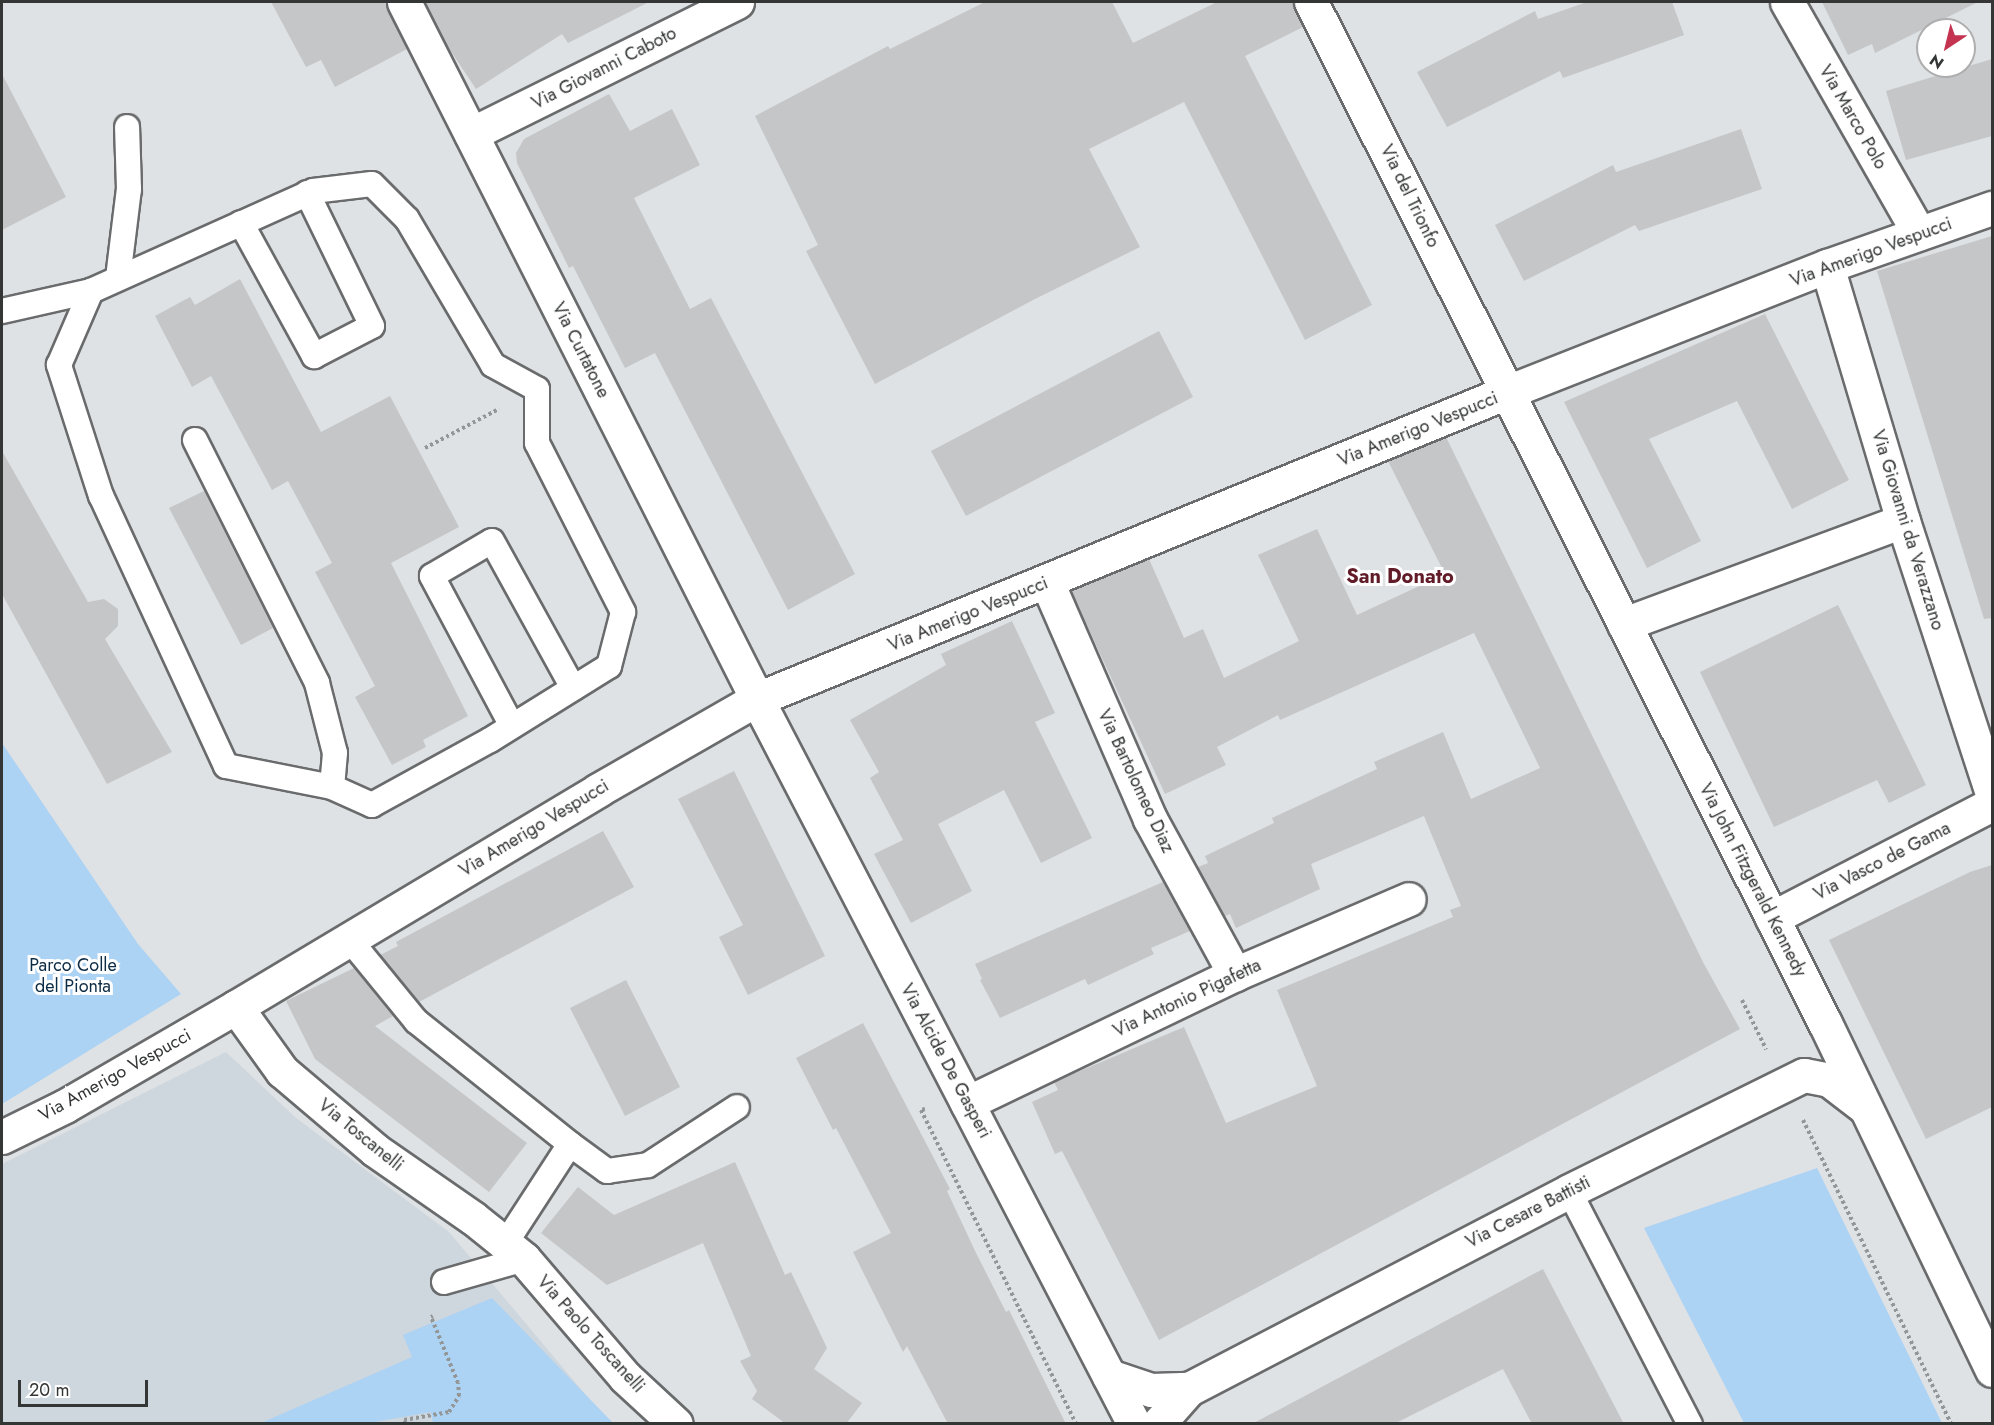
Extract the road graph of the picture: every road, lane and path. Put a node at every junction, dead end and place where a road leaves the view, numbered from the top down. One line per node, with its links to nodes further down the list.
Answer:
1 (404, 2): 6 (street, Via Curtatone)
2 (737, 2): 6 (street, Via Giovanni Caboto)
3 (1311, 2): 15 (street, Via del Trionfo)
4 (1787, 2): 10 (street, Via Marco Polo)
5 (128, 127): 12 (lane)
6 (471, 134): 23 (street, Via Curtatone)
7 (307, 193): 9 (lane); 9 (lane); 22 (lane)
8 (1992, 208): 10 (street, Via Amerigo Vespucci)
9 (241, 223): 12 (lane)
10 (1918, 233): 11 (street, Via Amerigo Vespucci)
11 (1827, 266): 15 (street, Via Amerigo Vespucci); 19 (street, Via Giovanni da Verazzano)
12 (118, 278): 13 (lane)
13 (91, 291): 14 (lane); 25 (lane)
14 (2, 311)
15 (1507, 392): 20 (street, Via Amerigo Vespucci); 21 (street, Via John Fitzgerald Kennedy)
16 (505, 405): 18 (path)
17 (195, 440): 25 (lane)
18 (425, 447)
19 (1903, 521): 21 (street); 26 (street, Via Giovanni da Verazzano)
20 (1047, 582): 23 (street, Via Amerigo Vespucci); 31 (street, Via Bartolomeo Diaz)
21 (1624, 624): 29 (street, Via John Fitzgerald Kennedy)
22 (573, 688): 24 (lane); 24 (lane)
23 (757, 699): 30 (street, Via Amerigo Vespucci); 36 (street, Via Alcide De Gasperi)
24 (512, 726): 25 (lane)
25 (332, 787)
26 (1992, 793)
27 (1992, 804): 29 (street, Via Vasco de Gama)
28 (1409, 899): 31 (street, Via Antonio Pigafetta)
29 (1772, 918): 34 (street, Via John Fitzgerald Kennedy)
30 (349, 939): 33 (street, Via Amerigo Vespucci); 40 (lane)
31 (1235, 974): 36 (street, Via Antonio Pigafetta)
32 (1742, 1000): 35 (path)
33 (236, 1007): 39 (street, Via Amerigo Vespucci); 42 (street, Via Toscanelli)
34 (1825, 1023): 35 (street); 38 (street, Via John Fitzgerald Kennedy)
35 (1795, 1081): 38 (street); 41 (street, Via Cesare Battisti); 53 (path)
36 (967, 1103): 46 (street, Via Alcide De Gasperi)
37 (737, 1107): 40 (lane)
38 (1867, 1109): 45 (street, Via John Fitzgerald Kennedy)
39 (2, 1137)
40 (570, 1144): 42 (lane)
41 (1569, 1191): 47 (street, Via Cesare Battisti); 52 (lane)
42 (515, 1251): 43 (lane); 49 (street, Via Paolo Toscanelli)
43 (444, 1282)
44 (431, 1317): 48 (path)
45 (1992, 1370)
46 (1109, 1376): 47 (street, Via Cesare Battisti); 50 (street, Via Alcide De Gasperi)
47 (1189, 1389): 51 (street, Via Cesare Battisti)
48 (405, 1424)
49 (676, 1424)
50 (1134, 1424)
51 (1158, 1424)
52 (1690, 1424)
53 (1951, 1424)

